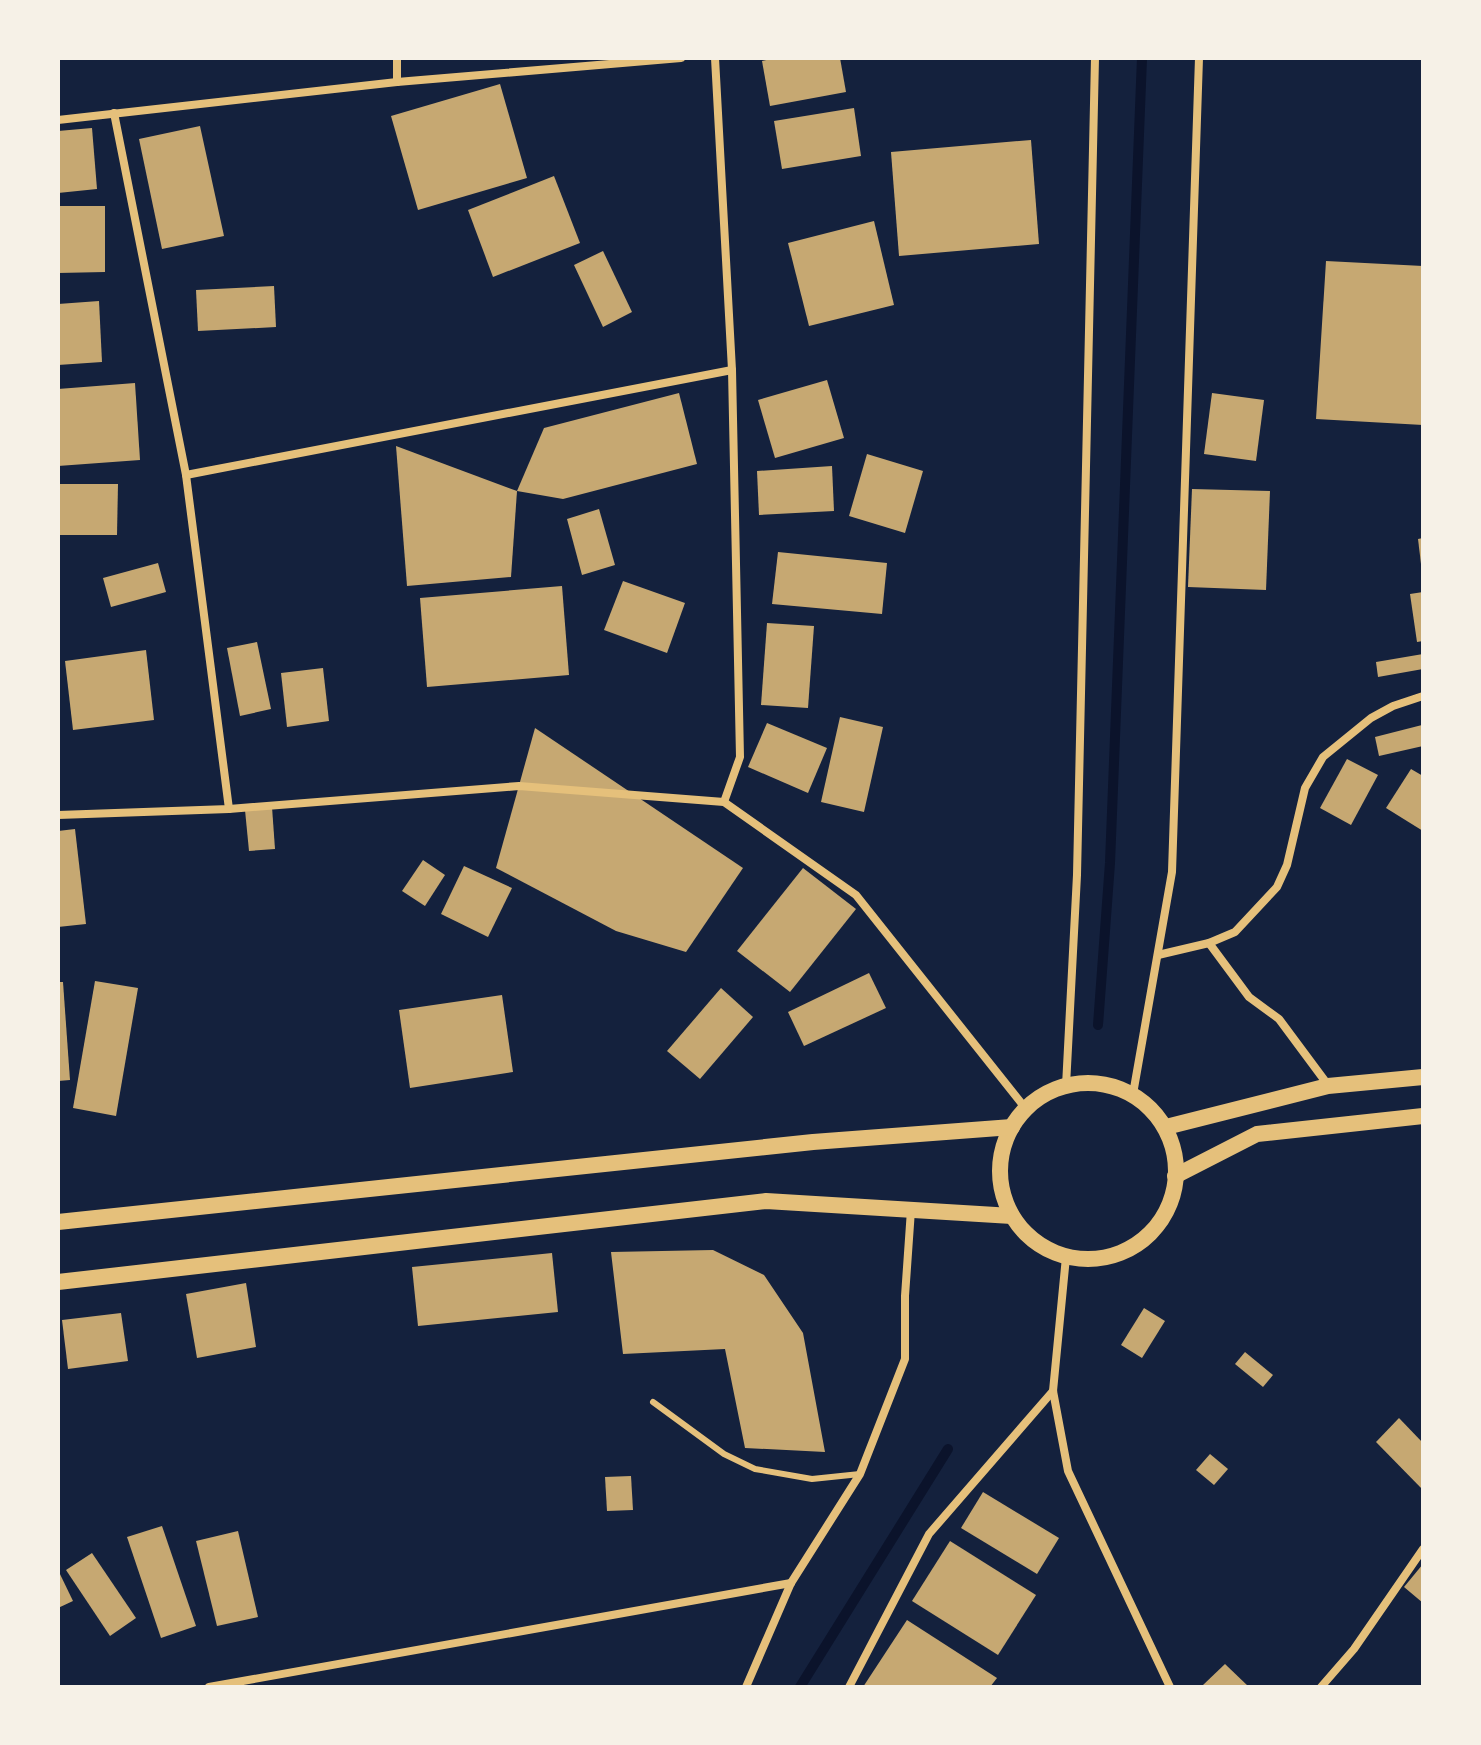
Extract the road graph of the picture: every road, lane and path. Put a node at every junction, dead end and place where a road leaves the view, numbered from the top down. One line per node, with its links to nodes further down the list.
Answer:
1 (397, 58): 6 (street)
2 (681, 58): 6 (street)
3 (715, 58): 9 (street)
4 (1095, 58): 18 (street)
5 (1199, 58): 16 (street)
6 (397, 82): 7 (street)
7 (114, 113): 8 (street); 10 (street)
8 (58, 120)
9 (732, 370): 10 (street); 12 (street)
10 (186, 475): 13 (street)
11 (1423, 696): 15 (street)
12 (724, 802): 13 (street); 21 (street)
13 (229, 809): 14 (street)
14 (58, 815)
15 (1209, 943): 16 (street); 19 (street)
16 (1158, 955): 20 (street)
17 (1423, 1077): 19 (main road)
18 (1066, 1086): 20 (main road); 21 (main road)
19 (1328, 1086): 24 (main road)
20 (1133, 1094): 24 (main road)
21 (1026, 1109): 23 (main road)
22 (1423, 1116): 25 (main road)
23 (1012, 1127): 27 (main road); 28 (main road)
24 (1166, 1127): 25 (main road)
25 (1175, 1176): 29 (main road)
26 (911, 1210): 27 (main road); 30 (main road); 33 (street)
27 (1012, 1216): 29 (main road)
28 (58, 1222)
29 (1066, 1257): 31 (street)
30 (58, 1282)
31 (1053, 1391): 38 (street); 39 (street)
32 (653, 1402): 33 (lane)
33 (860, 1474): 35 (street)
34 (1423, 1549): 40 (street)
35 (791, 1583): 36 (street); 37 (street)
36 (209, 1687)
37 (746, 1687)
38 (849, 1687)
39 (1170, 1687)
40 (1321, 1687)

